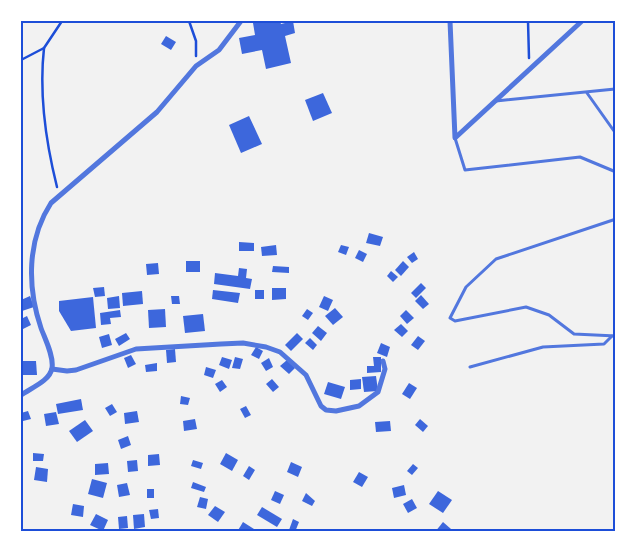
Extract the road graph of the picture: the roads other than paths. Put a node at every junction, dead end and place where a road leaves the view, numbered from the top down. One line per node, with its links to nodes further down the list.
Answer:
1 (241, 21): 14 (street)
2 (450, 21): 8 (street)
3 (582, 21): 6 (street)
4 (615, 89): 5 (lane)
5 (587, 92): 6 (lane); 7 (lane)
6 (496, 101): 8 (street)
7 (614, 131)
8 (455, 138): 9 (lane)
9 (616, 172)
10 (616, 219): 11 (lane)
11 (614, 336): 13 (lane)
12 (383, 361): 14 (street)
13 (470, 368)
14 (52, 369): 15 (street)
15 (21, 395)

